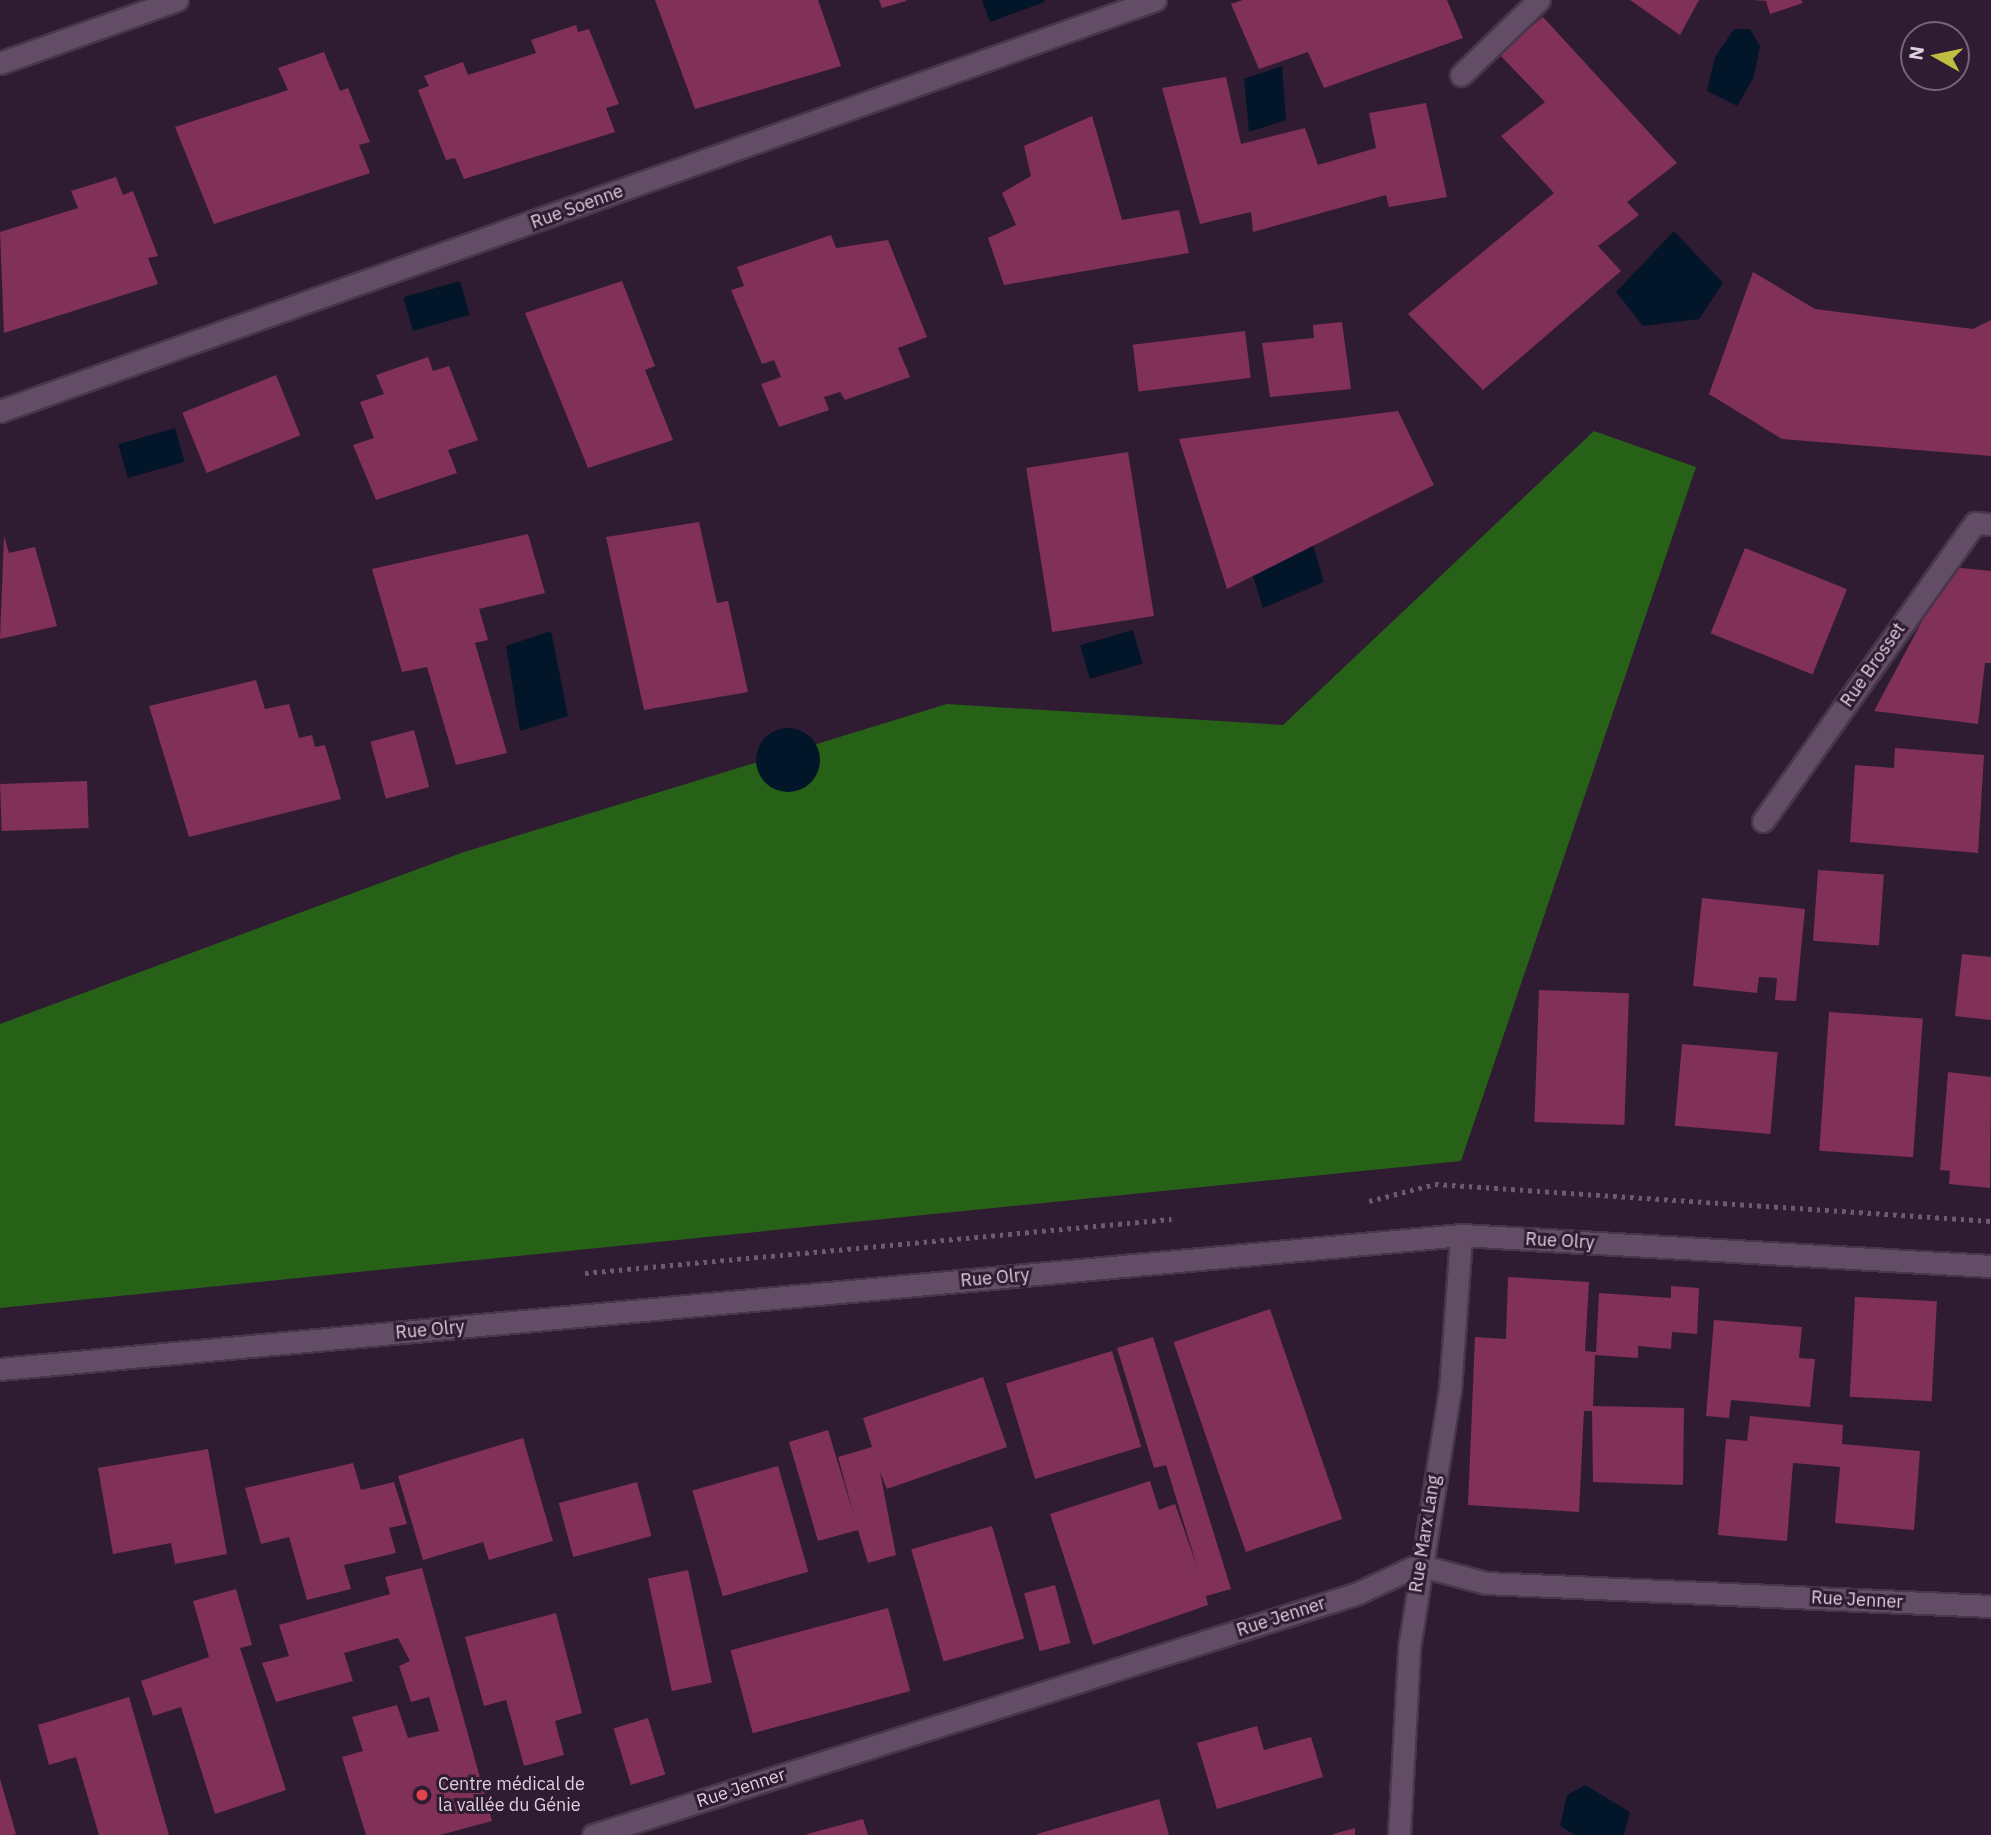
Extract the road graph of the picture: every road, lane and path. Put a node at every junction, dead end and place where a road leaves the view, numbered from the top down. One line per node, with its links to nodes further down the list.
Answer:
1 (177, 0): 4 (street)
2 (1154, 0): 6 (street, Rue Soenne)
3 (1539, 0): 5 (street)
4 (0, 63)
5 (1461, 75)
6 (0, 411)
7 (1991, 524): 8 (street, Rue Brosset)
8 (1763, 821)
9 (1461, 1235): 10 (street, Rue Olry); 11 (street, Rue Olry); 12 (street, Rue Marx Lang)
10 (1991, 1266)
11 (0, 1369)
12 (1418, 1565): 13 (street, Rue Jenner); 14 (street, Rue Jenner); 15 (street, Rue Marx Lang)
13 (1991, 1606)
14 (593, 1835)
15 (1399, 1835)

